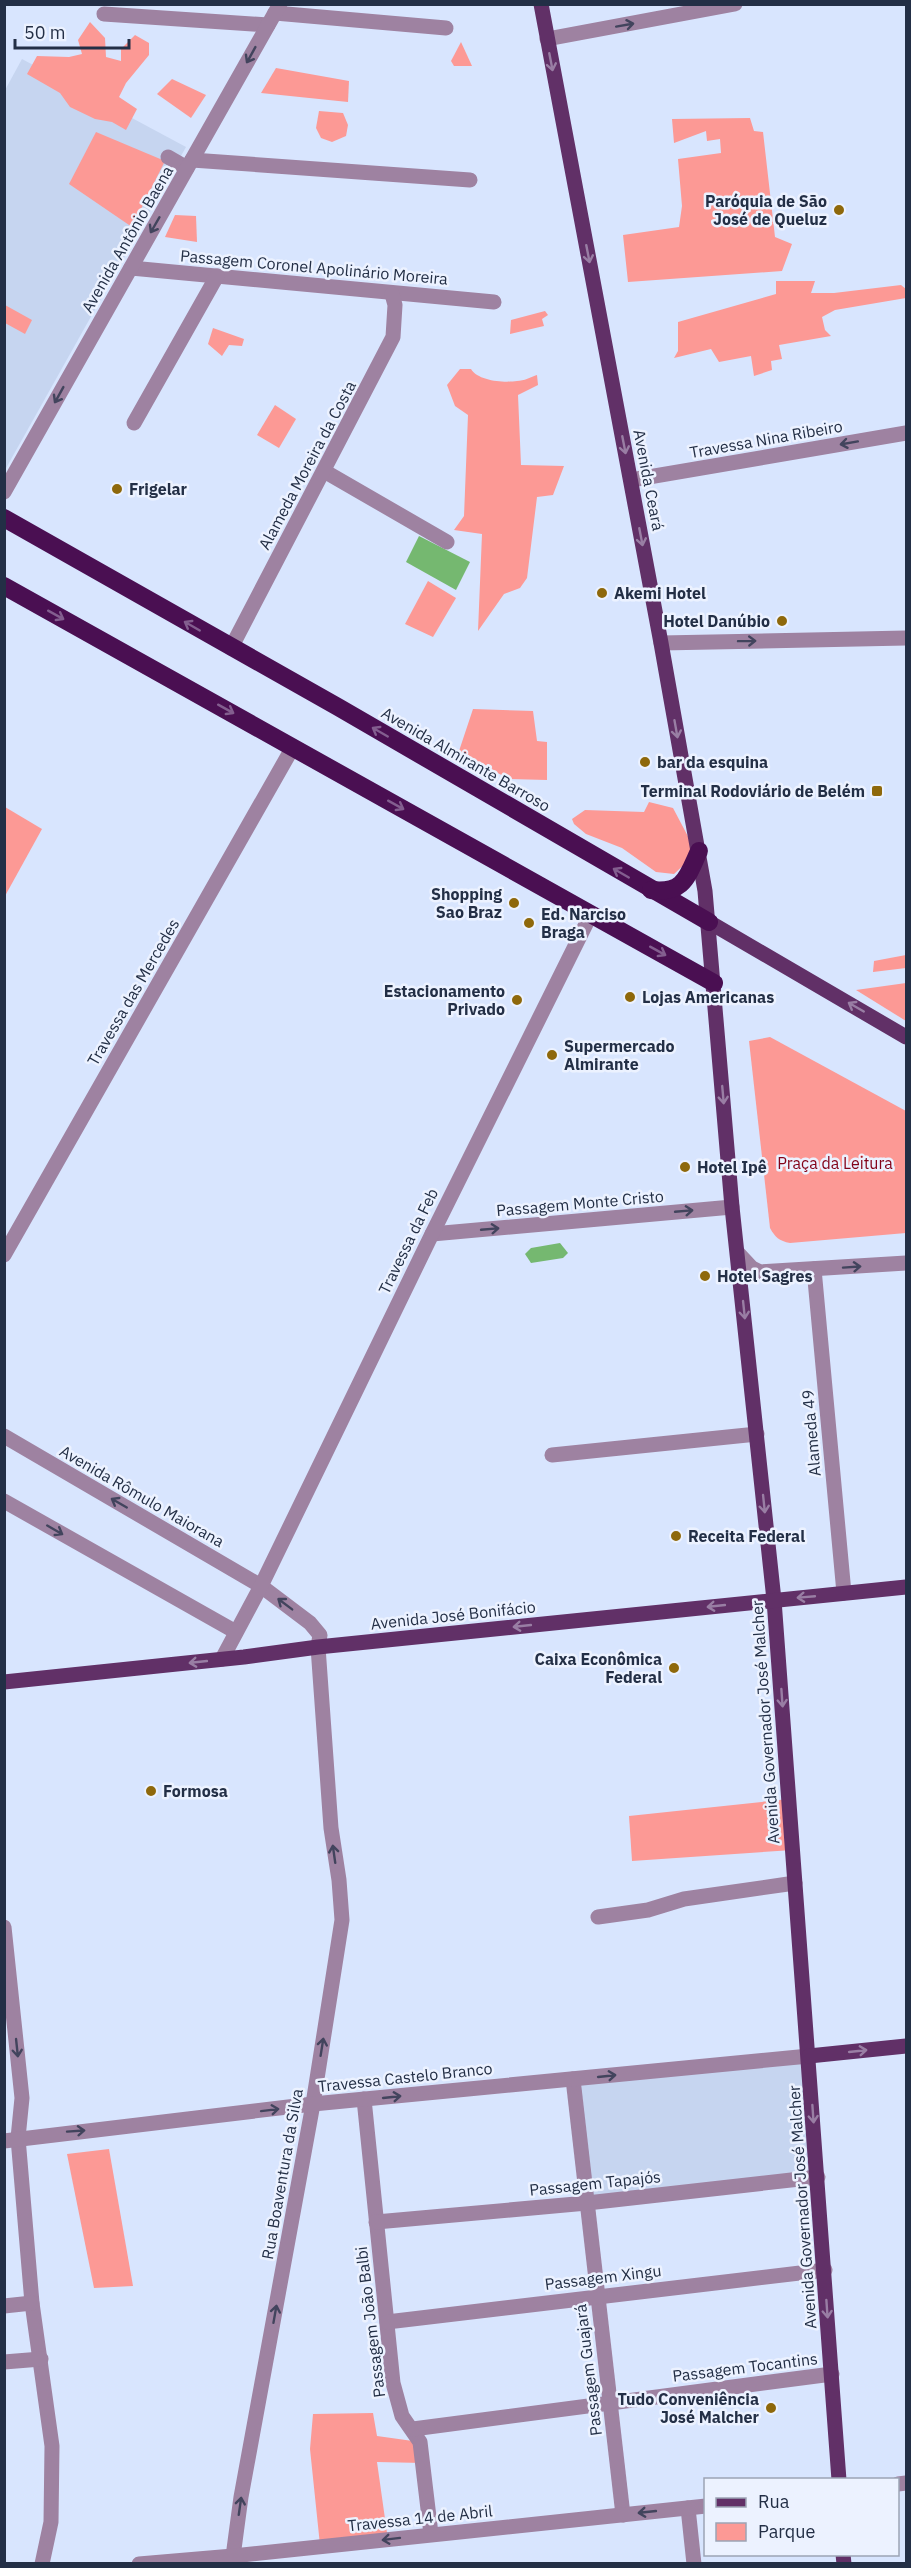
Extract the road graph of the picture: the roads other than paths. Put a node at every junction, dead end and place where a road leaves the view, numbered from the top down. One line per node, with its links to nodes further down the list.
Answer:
1 (541, 4): 6 (main road, Avenida Ceará)
2 (735, 4): 6 (street, one-way to 2)
3 (104, 14): 4 (street)
4 (274, 14): 5 (street); 8 (street, Avenida Antônio Baena, one-way to 8)
5 (446, 28)
6 (547, 39): 17 (main road, Avenida Ceará, one-way to 17)
7 (168, 157): 8 (street)
8 (190, 164): 9 (street); 10 (street, Avenida Antônio Baena, one-way to 10)
9 (470, 180)
10 (131, 268): 11 (street, Passagem Coronel Apolinário Moreira); 18 (street, Avenida Antônio Baena, one-way to 18)
11 (217, 276): 12 (street, Passagem Coronel Apolinário Moreira); 14 (street)
12 (392, 294): 13 (street, Passagem Coronel Apolinário Moreira); 16 (street, Alameda Moreira da Costa)
13 (494, 302)
14 (134, 423)
15 (906, 433): 17 (street, Travessa Nina Ribeiro, one-way to 17)
16 (324, 471): 20 (street); 24 (street, Alameda Moreira da Costa)
17 (631, 480): 23 (main road, Avenida Ceará, one-way to 23)
18 (4, 492)
19 (4, 518): 24 (highway, Avenida Almirante Barroso, one-way to 19)
20 (447, 542)
21 (4, 586): 25 (highway, one-way to 25)
22 (906, 638): 23 (street, one-way to 22)
23 (661, 643): 26 (main road, Avenida Ceará, one-way to 26)
24 (231, 648): 27 (highway, Avenida Almirante Barroso, one-way to 24)
25 (294, 747): 28 (highway, one-way to 28); 36 (street, Travessa das Mercedes)
26 (699, 851): 27 (highway); 29 (main road, Avenida Ceará)
27 (650, 890): 29 (highway, Avenida Almirante Barroso)
28 (591, 914): 31 (highway, one-way to 31); 34 (street, Travessa da Feb)
29 (709, 922): 30 (main road, Avenida Ceará); 32 (main road, Avenida Almirante Barroso, one-way to 29)
30 (712, 964): 31 (main road, Avenida Governador José Malcher)
31 (714, 983): 33 (main road, Avenida Governador José Malcher, one-way to 33)
32 (906, 1037)
33 (732, 1207): 34 (street, Passagem Monte Cristo, one-way to 33); 35 (main road, Avenida Governador José Malcher)
34 (432, 1234): 43 (street, Travessa da Feb)
35 (738, 1253): 38 (street); 39 (main road, Avenida Governador José Malcher, one-way to 39)
36 (4, 1255)
37 (906, 1263): 38 (street, one-way to 37)
38 (814, 1269): 45 (street, Alameda 49)
39 (757, 1434): 41 (street); 46 (main road, Avenida Governador José Malcher, one-way to 46)
40 (4, 1436): 43 (street, Avenida Rômulo Maiorana, one-way to 40)
41 (552, 1455)
42 (4, 1501): 47 (street, one-way to 47)
43 (261, 1586): 47 (street); 48 (street, Avenida Rômulo Maiorana, one-way to 43)
44 (906, 1587): 45 (main road, Avenida José Bonifácio)
45 (844, 1593): 46 (main road, Avenida José Bonifácio, one-way to 46)
46 (774, 1600): 48 (main road, Avenida José Bonifácio, one-way to 48); 51 (main road, Avenida Governador José Malcher, one-way to 51)
47 (236, 1632): 49 (street)
48 (318, 1647): 49 (main road, Avenida José Bonifácio); 58 (street, Rua Boaventura da Silva, one-way to 48)
49 (222, 1659): 50 (main road, Avenida José Bonifácio, one-way to 50)
50 (4, 1682)
51 (795, 1883): 52 (street); 55 (main road, Avenida Governador José Malcher)
52 (598, 1917)
53 (4, 1927): 59 (street, one-way to 59)
54 (906, 2046): 55 (main road, one-way to 54)
55 (809, 2056): 56 (street, Travessa Castelo Branco, one-way to 55); 60 (main road, Avenida Governador José Malcher, one-way to 60)
56 (573, 2079): 57 (street, Travessa Castelo Branco, one-way to 56); 61 (street, Passagem Guajará)
57 (364, 2099): 58 (street, Travessa Castelo Branco); 62 (street, Passagem João Balbi)
58 (313, 2104): 59 (street, Travessa Castelo Branco, one-way to 58); 78 (street, Rua Boaventura da Silva, one-way to 58)
59 (11, 2140): 65 (street)
60 (818, 2177): 61 (street, Passagem Tapajós); 63 (main road, Avenida Governador José Malcher)
61 (587, 2203): 62 (street, Passagem Tapajós); 64 (street, Passagem Guajará)
62 (376, 2222): 67 (street, Passagem João Balbi)
63 (825, 2270): 64 (street, Passagem Xingu); 70 (main road, Avenida Governador José Malcher, one-way to 70)
64 (598, 2295): 67 (street, Passagem Xingu); 71 (street, Passagem Guajará)
65 (33, 2303): 66 (street); 68 (street)
66 (4, 2306)
67 (387, 2322): 72 (street, Passagem João Balbi)
68 (41, 2359): 69 (street); 79 (street)
69 (4, 2362)
70 (832, 2374): 71 (street, Passagem Tocantins); 73 (main road, Avenida Governador José Malcher)
71 (610, 2402): 72 (street, Passagem Tocantins); 76 (street, Passagem Guajará)
72 (413, 2429): 77 (street, Passagem João Balbi)
73 (839, 2478)
74 (704, 2506): 75 (street, Travessa 14 de Abril)
75 (688, 2508): 76 (street, Travessa 14 de Abril, one-way to 76); 81 (street)
76 (623, 2515): 77 (street, Travessa 14 de Abril)
77 (431, 2534): 78 (street, Travessa 14 de Abril, one-way to 78)
78 (232, 2560): 80 (street, Travessa 14 de Abril)
79 (42, 2564)
80 (139, 2564)
81 (694, 2564)

